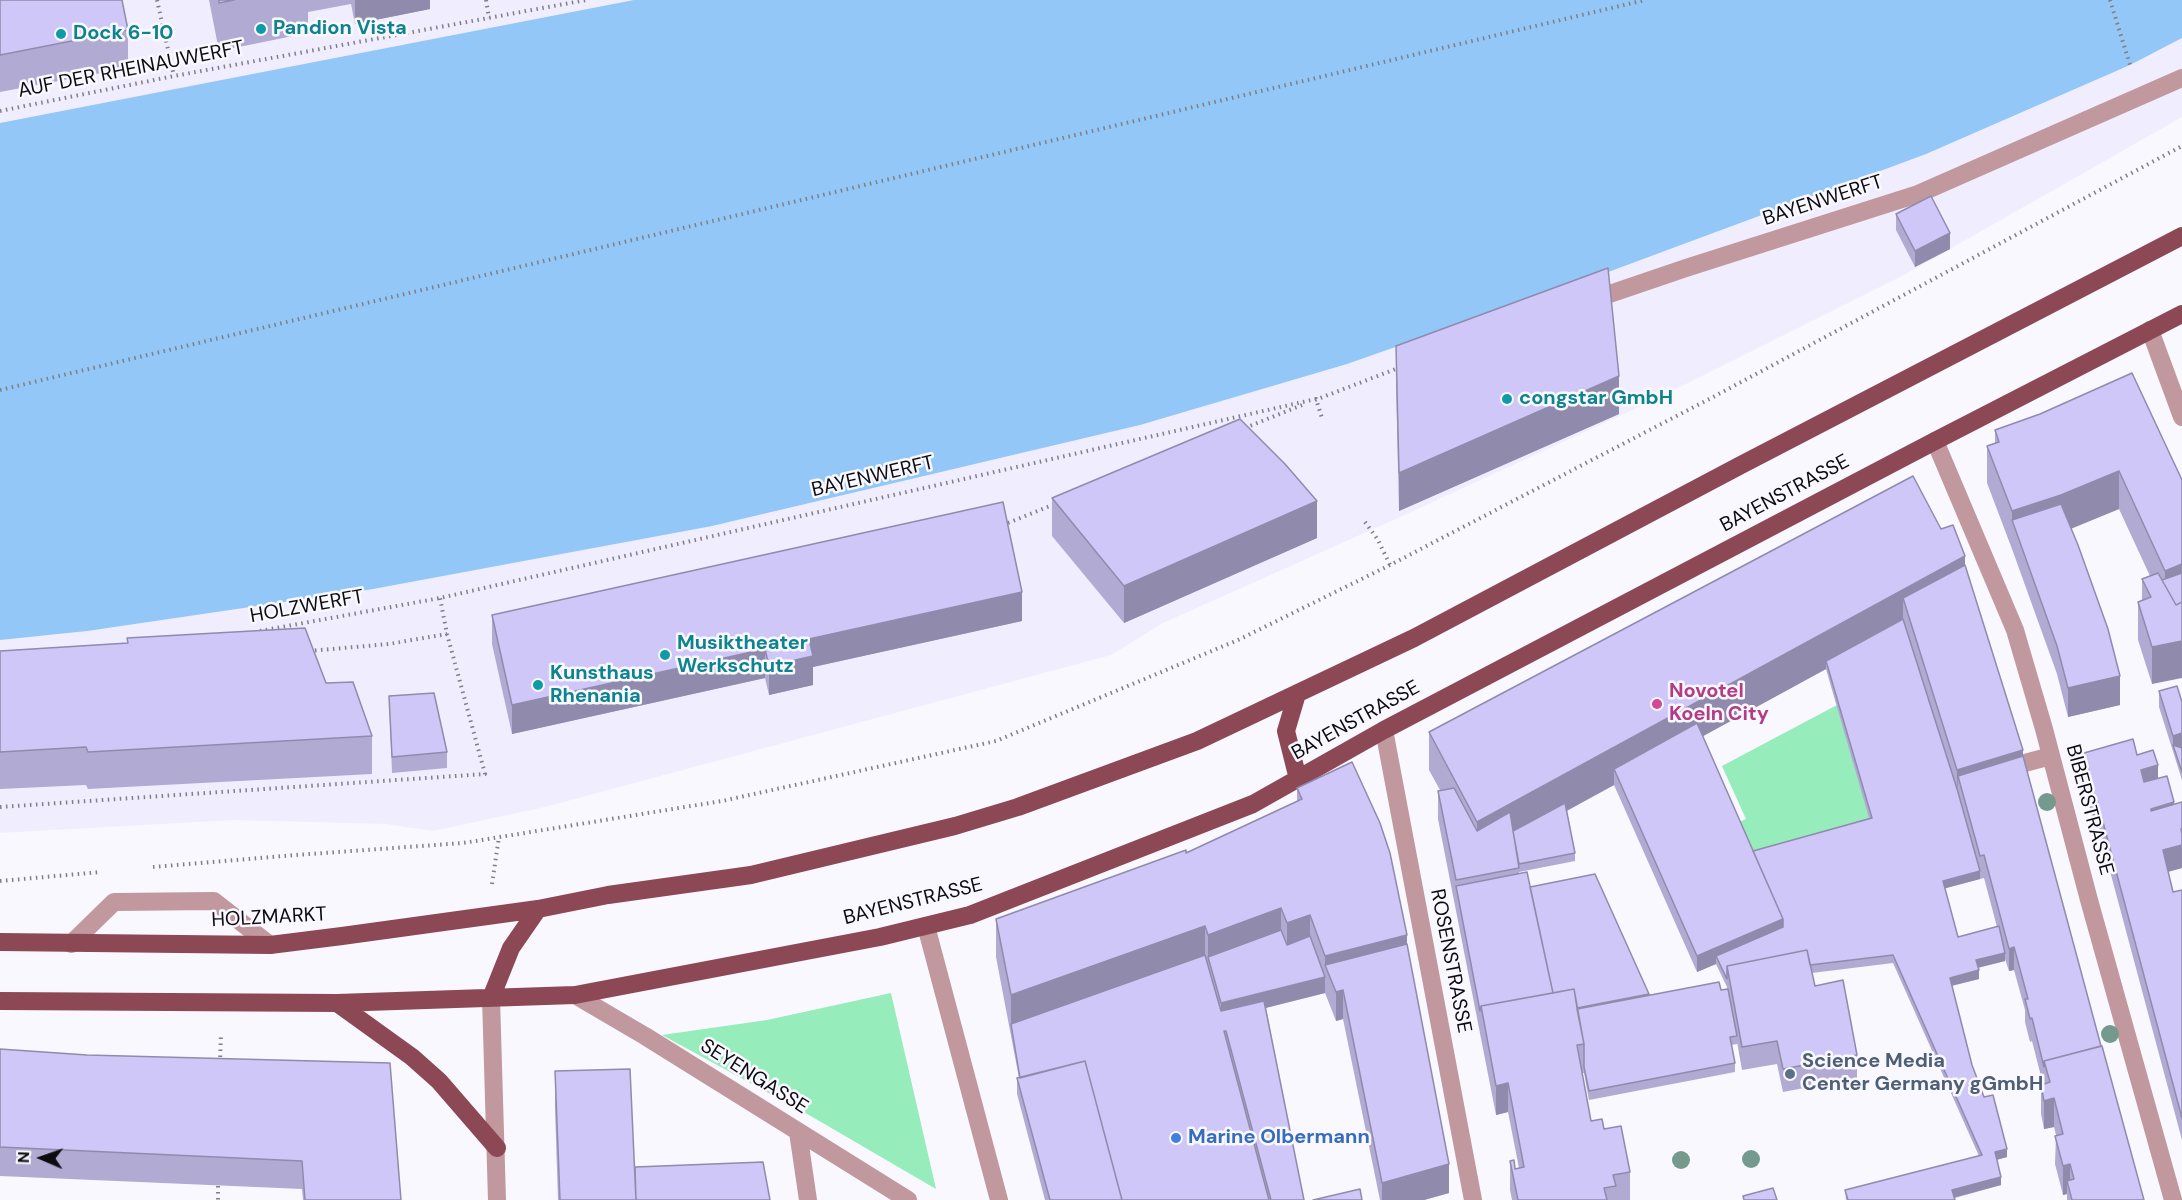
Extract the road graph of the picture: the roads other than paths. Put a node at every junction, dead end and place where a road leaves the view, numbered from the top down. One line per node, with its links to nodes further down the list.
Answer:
1 (2182, 78): 3 (street, BAYENWERFT)
2 (2182, 236): 8 (main road)
3 (1577, 305)
4 (2182, 314): 5 (main road, BAYENSTRASSE)
5 (2150, 330): 6 (street); 7 (main road, BAYENSTRASSE)
6 (2182, 417)
7 (1935, 441): 9 (main road, BAYENSTRASSE); 10 (street, BIBERSTRASSE)
8 (1297, 694): 12 (main road); 13 (main road)
9 (1384, 730): 12 (main road, BAYENSTRASSE); 28 (street, ROSENSTRASSE)
10 (2051, 756): 11 (street); 29 (street, BIBERSTRASSE)
11 (2021, 764)
12 (1298, 779): 14 (main road, BAYENSTRASSE)
13 (538, 909): 17 (main road, HOLZMARKT); 19 (main road)
14 (926, 927): 18 (main road, BAYENSTRASSE); 27 (street)
15 (0, 942): 16 (main road, HOLZMARKT)
16 (71, 944): 17 (main road, HOLZMARKT); 17 (street)
17 (270, 945)
18 (575, 995): 19 (main road, BAYENSTRASSE); 22 (street, SEYENGASSE)
19 (491, 998): 21 (main road); 23 (street)
20 (0, 1000): 21 (main road)
21 (337, 1003): 23 (main road)
22 (798, 1132): 25 (street); 26 (street, SEYENGASSE)
23 (496, 1148): 24 (street)
24 (497, 1200)
25 (808, 1200)
26 (908, 1200)
27 (999, 1200)
28 (1473, 1200)
29 (2174, 1200)

